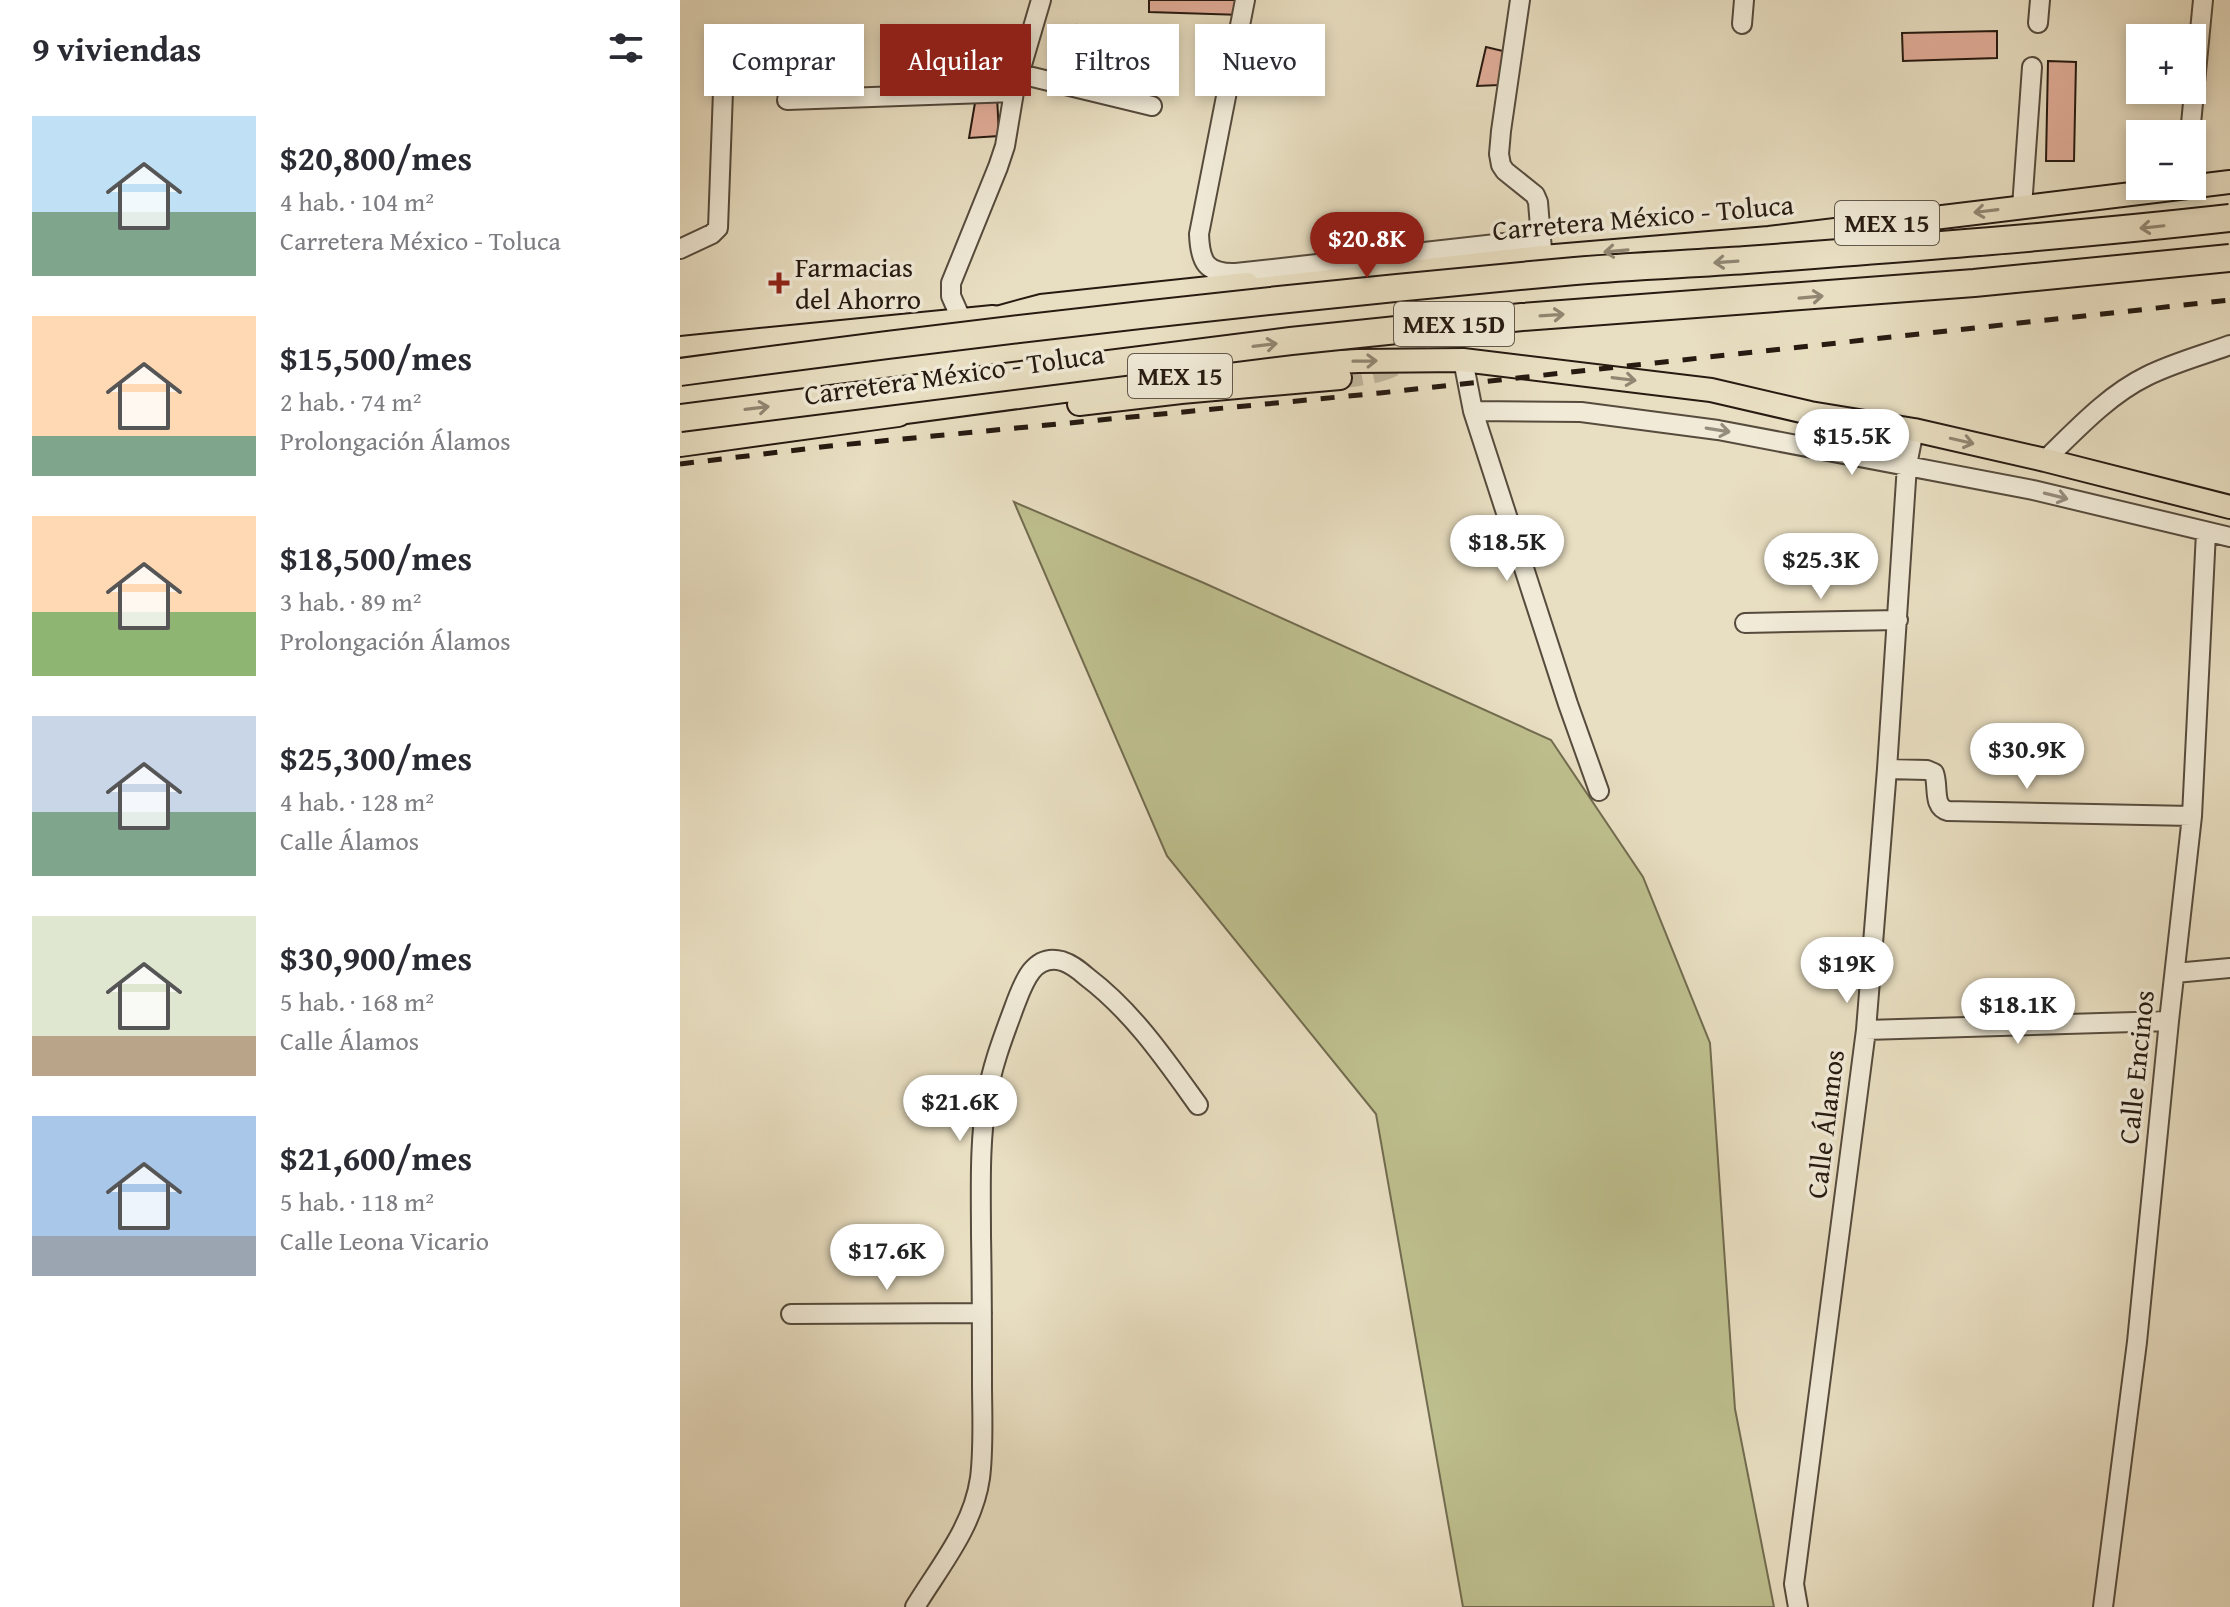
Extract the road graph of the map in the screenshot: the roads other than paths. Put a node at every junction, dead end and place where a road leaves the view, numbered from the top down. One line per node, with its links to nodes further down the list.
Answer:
1 (1041, 0): 9 (street)
2 (1245, 0): 23 (street)
3 (1520, 0): 23 (street)
4 (1744, 0): 8 (street)
5 (2040, 0): 7 (street)
6 (2203, 0): 17 (street)
7 (2038, 23)
8 (1742, 24)
9 (1031, 35)
10 (2032, 67): 21 (street)
11 (1031, 85): 16 (street)
12 (880, 93): 15 (street)
13 (723, 96): 24 (street)
14 (1015, 96): 28 (street)
15 (787, 100)
16 (1152, 106)
17 (2191, 120)
18 (2230, 182): 19 (main road, Carretera México - Toluca / MEX 15)
19 (2206, 185)
20 (2126, 194): 21 (main road, Carretera México - Toluca / MEX 15)
21 (2022, 207): 23 (main road, Carretera México - Toluca / MEX 15, one-way to 23)
22 (2230, 218): 32 (highway, MEX 15D, one-way to 32, bridge)
23 (1542, 248): 27 (main road, Carretera México - Toluca / MEX 15)
24 (680, 249)
25 (2230, 258): 36 (highway, MEX 15D, one-way to 25, bridge)
26 (1335, 274): 27 (main road)
27 (993, 319): 28 (highway, Carretera México - Toluca / MEX 15)
28 (963, 323): 30 (highway, Carretera México - Toluca / MEX 15)
29 (2230, 345): 39 (street)
30 (680, 350)
31 (1463, 360): 34 (street); 35 (main road, Carretera México - Toluca / MEX 15, one-way to 31); 37 (main road, Carretera México - Toluca / MEX 15, one-way to 37)
32 (680, 372)
33 (1340, 378): 35 (main road)
34 (1473, 411): 40 (street, one-way to 40); 47 (street)
35 (898, 413): 38 (highway, Carretera México - Toluca / MEX 15)
36 (680, 418)
37 (1914, 430): 39 (main road, Carretera México - Toluca / MEX 15, one-way to 39); 40 (street, Calle Álamos)
38 (680, 443)
39 (2045, 460): 41 (main road, Carretera México - Toluca / MEX 15)
40 (1907, 465): 42 (street, one-way to 42); 44 (street, Calle Álamos)
41 (2230, 507)
42 (2206, 532): 43 (street); 48 (street, Calle Encinos)
43 (2230, 537)
44 (1898, 620): 45 (street); 46 (street, Calle Álamos)
45 (1745, 623)
46 (1887, 769): 48 (street); 52 (street, Calle Álamos)
47 (1599, 791)
48 (2192, 816): 50 (street, Calle Encinos)
49 (2230, 968): 50 (street)
50 (2175, 973): 51 (street, Calle Encinos)
51 (2169, 1021): 52 (street); 58 (street, Calle Encinos)
52 (1866, 1030): 57 (street, Calle Álamos)
53 (1198, 1105): 54 (street)
54 (982, 1313): 55 (street); 56 (street)
55 (791, 1314)
56 (915, 1607)
57 (1798, 1607)
58 (2103, 1607)

